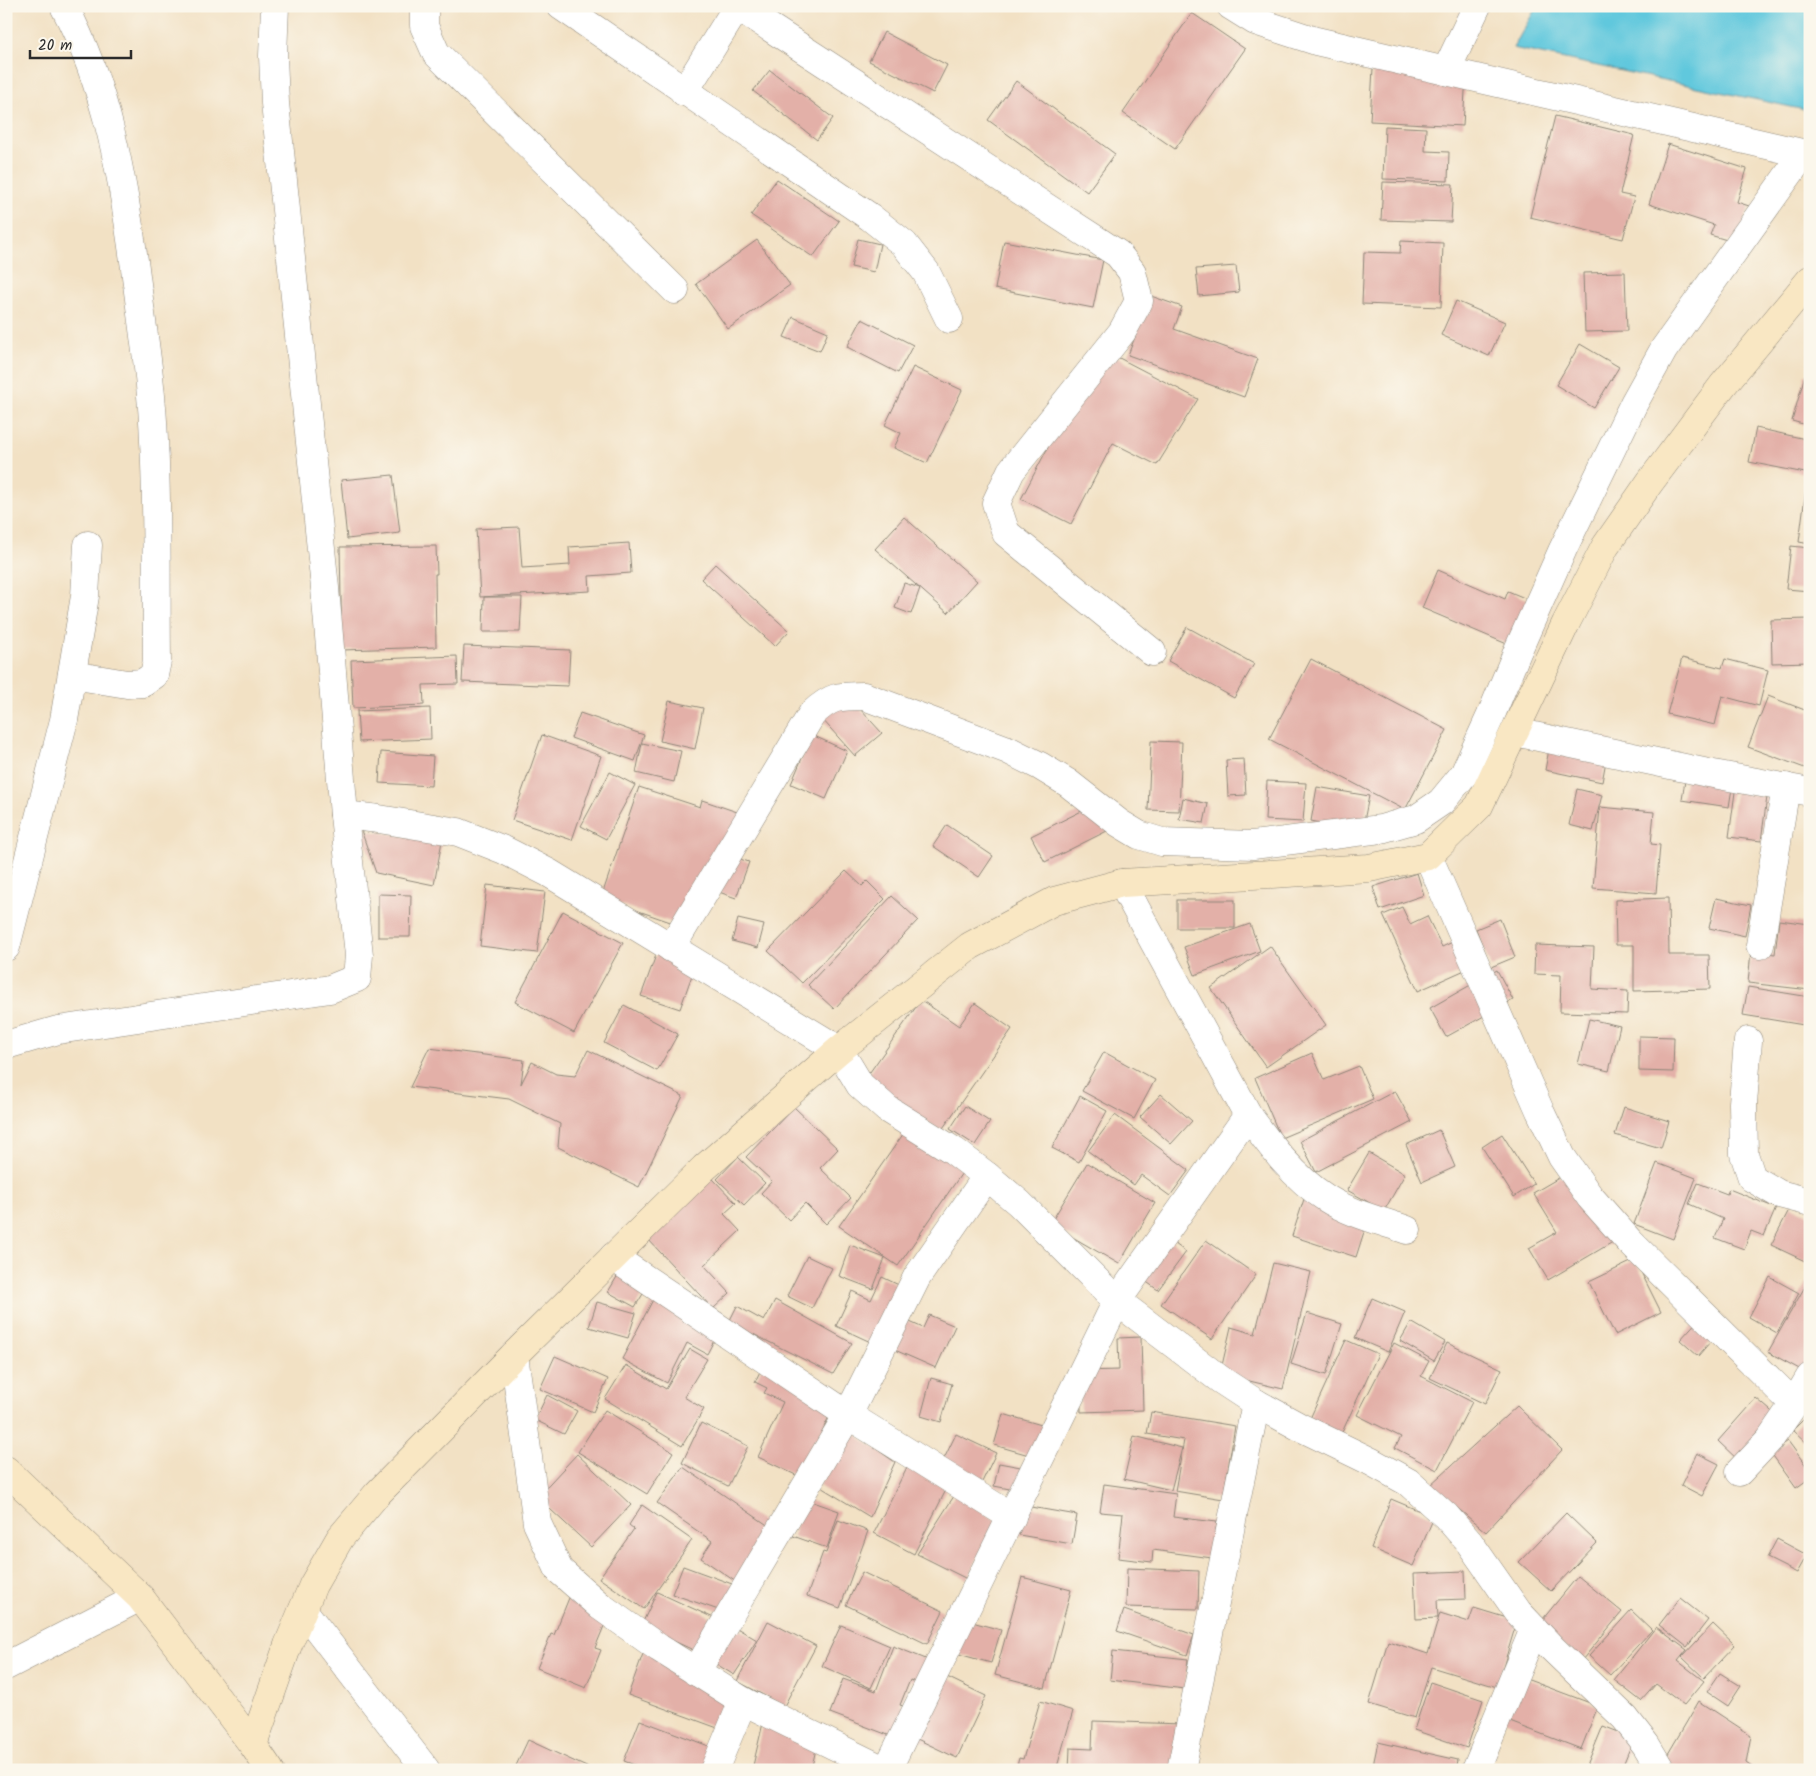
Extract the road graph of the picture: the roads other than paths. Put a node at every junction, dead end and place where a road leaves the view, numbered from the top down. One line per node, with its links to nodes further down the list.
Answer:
1 (64, 6): 16 (street)
2 (275, 6): 19 (street)
3 (424, 6): 12 (street)
4 (561, 6): 9 (street)
5 (1230, 6): 8 (street)
6 (1477, 6): 8 (street)
7 (737, 7): 9 (street); 15 (street)
8 (1446, 71): 10 (street)
9 (684, 92): 13 (street)
10 (1807, 154): 24 (street)
11 (1810, 280): 17 (street)
12 (675, 290)
13 (949, 320)
14 (88, 545): 16 (street)
15 (1152, 652)
16 (72, 675): 23 (street)
17 (1515, 732): 18 (street); 20 (street)
18 (1798, 789): 22 (street)
19 (344, 815): 24 (street); 26 (street)
20 (1428, 856): 21 (street); 37 (street)
21 (1122, 883): 27 (street); 28 (street)
22 (1760, 945)
23 (6, 947)
24 (671, 948): 27 (street)
25 (1748, 1041): 30 (street)
26 (6, 1045)
27 (839, 1050): 29 (street); 32 (street)
28 (1248, 1115): 31 (street); 33 (street)
29 (987, 1176): 33 (street); 38 (street)
30 (1810, 1202)
31 (1407, 1230)
32 (613, 1257): 34 (street); 38 (street)
33 (1117, 1300): 36 (street); 41 (street)
34 (514, 1355): 43 (street); 46 (street)
35 (1810, 1377): 37 (street)
36 (1256, 1403): 44 (street); 53 (street)
37 (1794, 1404): 40 (street)
38 (848, 1415): 41 (street); 46 (street)
39 (6, 1470): 42 (street)
40 (1739, 1472)
41 (1012, 1517): 52 (street)
42 (140, 1597): 45 (street); 48 (street)
43 (302, 1610): 48 (street); 50 (street)
44 (1534, 1629): 54 (street); 55 (street)
45 (6, 1666)
46 (696, 1672): 47 (street)
47 (743, 1702): 51 (street); 52 (street)
48 (254, 1745): 49 (street)
49 (270, 1770)
50 (426, 1770)
51 (714, 1770)
52 (886, 1770)
53 (1181, 1770)
54 (1476, 1770)
55 (1661, 1770)

